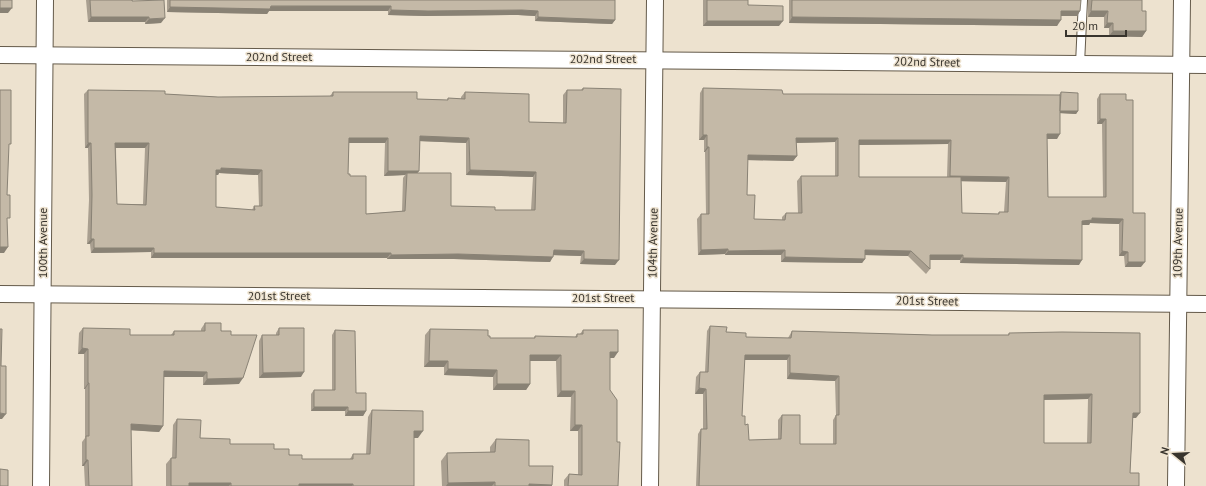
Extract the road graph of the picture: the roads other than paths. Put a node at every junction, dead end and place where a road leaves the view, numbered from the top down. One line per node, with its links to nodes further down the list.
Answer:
1 (45, 0): 6 (street, 100th Avenue)
2 (655, 0): 7 (street, 104th Avenue)
3 (1083, 0): 8 (lane)
4 (1182, 0): 9 (street, 109th Avenue)
5 (0, 55): 6 (street, 202nd Street)
6 (44, 55): 7 (street, 202nd Street); 12 (street, 100th Avenue)
7 (654, 59): 8 (street, 202nd Street); 13 (street, 104th Avenue)
8 (1080, 64): 9 (street, 202nd Street)
9 (1181, 65): 10 (street, 202nd Street); 14 (street, 109th Avenue)
10 (1206, 65)
11 (0, 294): 12 (street, 201st Street)
12 (42, 294): 13 (street, 201st Street); 16 (street, 100th Avenue)
13 (652, 299): 14 (street, 201st Street); 17 (street, 104th Avenue)
14 (1177, 303): 15 (street, 201st Street); 18 (street, 109th Avenue)
15 (1206, 304)
16 (41, 486)
17 (650, 486)
18 (1176, 486)

